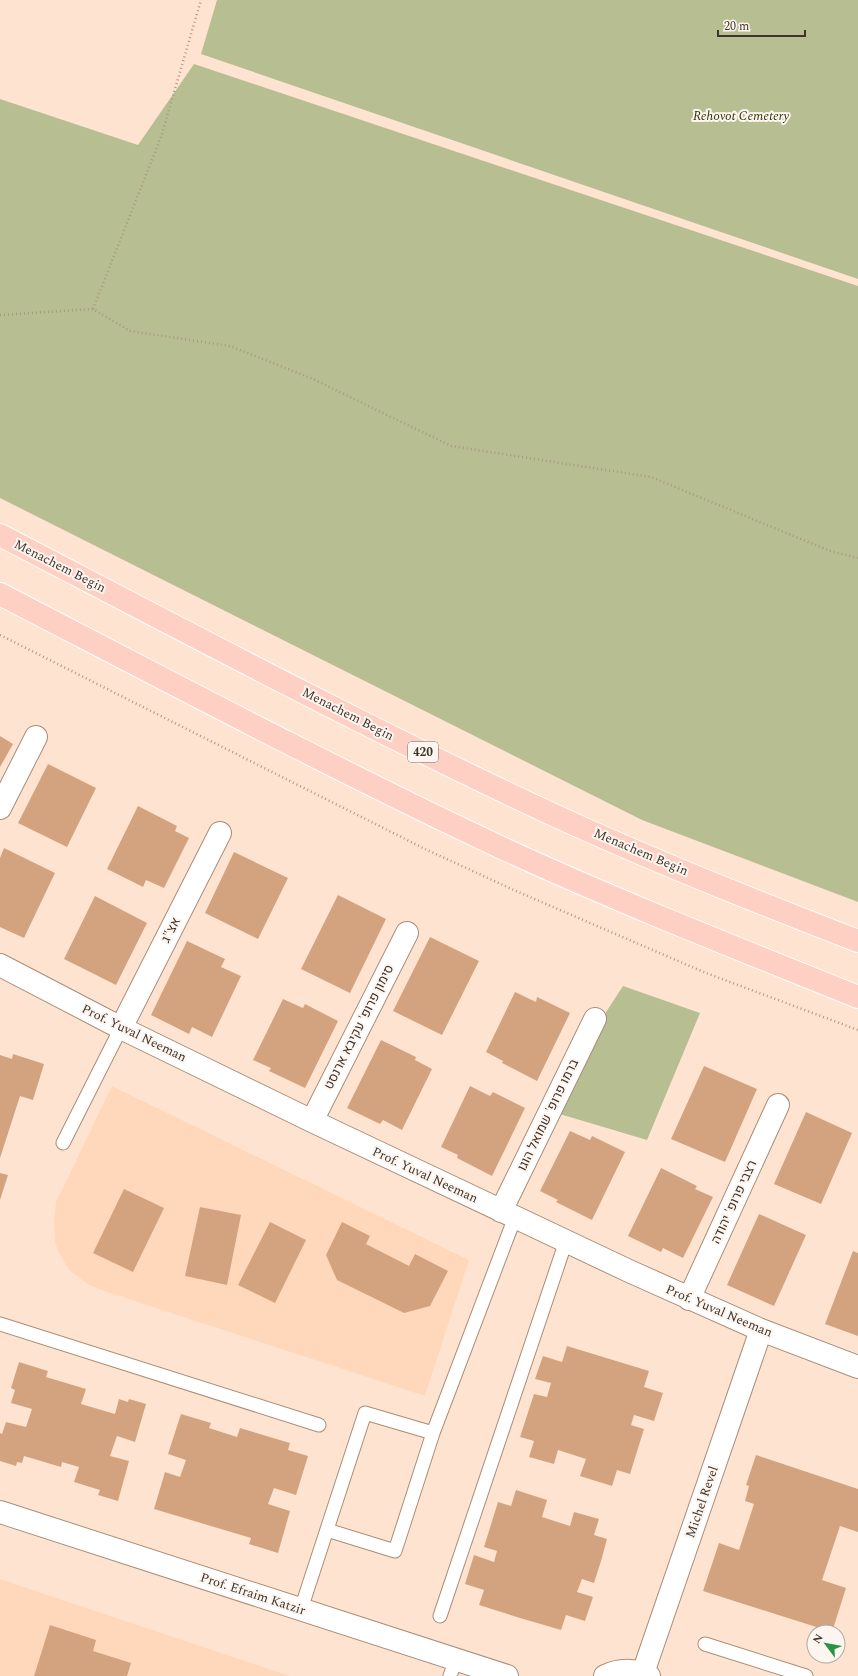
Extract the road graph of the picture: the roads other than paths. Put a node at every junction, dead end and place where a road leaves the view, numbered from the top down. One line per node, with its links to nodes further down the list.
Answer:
1 (0, 535): 7 (main road, Menachem Begin / 420)
2 (0, 594): 9 (main road)
3 (36, 737): 4 (street)
4 (0, 808)
5 (220, 833): 11 (street, אצ"ג)
6 (407, 933): 13 (street, סימון פרופ' עקיבא ארנסט)
7 (858, 941)
8 (0, 966): 11 (street, Prof. Yuval Neeman)
9 (858, 997)
10 (595, 1019): 15 (street, ברמו פרופ' שמואל הוגו)
11 (121, 1028): 13 (street, Prof. Yuval Neeman); 14 (lane)
12 (778, 1105): 17 (street, רצבי פרופ' יהודה)
13 (312, 1121): 15 (street, Prof. Yuval Neeman)
14 (63, 1143)
15 (508, 1214): 16 (street, Prof. Yuval Neeman); 22 (lane)
16 (566, 1241): 17 (street, Prof. Yuval Neeman); 26 (lane)
17 (689, 1299): 19 (street, Prof. Yuval Neeman)
18 (0, 1324): 21 (lane)
19 (761, 1330): 20 (street, Prof. Yuval Neeman); 29 (street, Michel Revel)
20 (858, 1367)
21 (319, 1425)
22 (433, 1433): 24 (lane); 24 (lane)
23 (0, 1512): 25 (street, Prof. Efraim Katzir)
24 (326, 1530): 25 (lane)
25 (301, 1609): 28 (street, Prof. Efraim Katzir)
26 (440, 1616)
27 (705, 1644): 32 (lane)
28 (453, 1668): 30 (street, Prof. Efraim Katzir)
29 (646, 1675): 31 (street)
30 (507, 1676)
31 (605, 1676)
32 (806, 1676)

